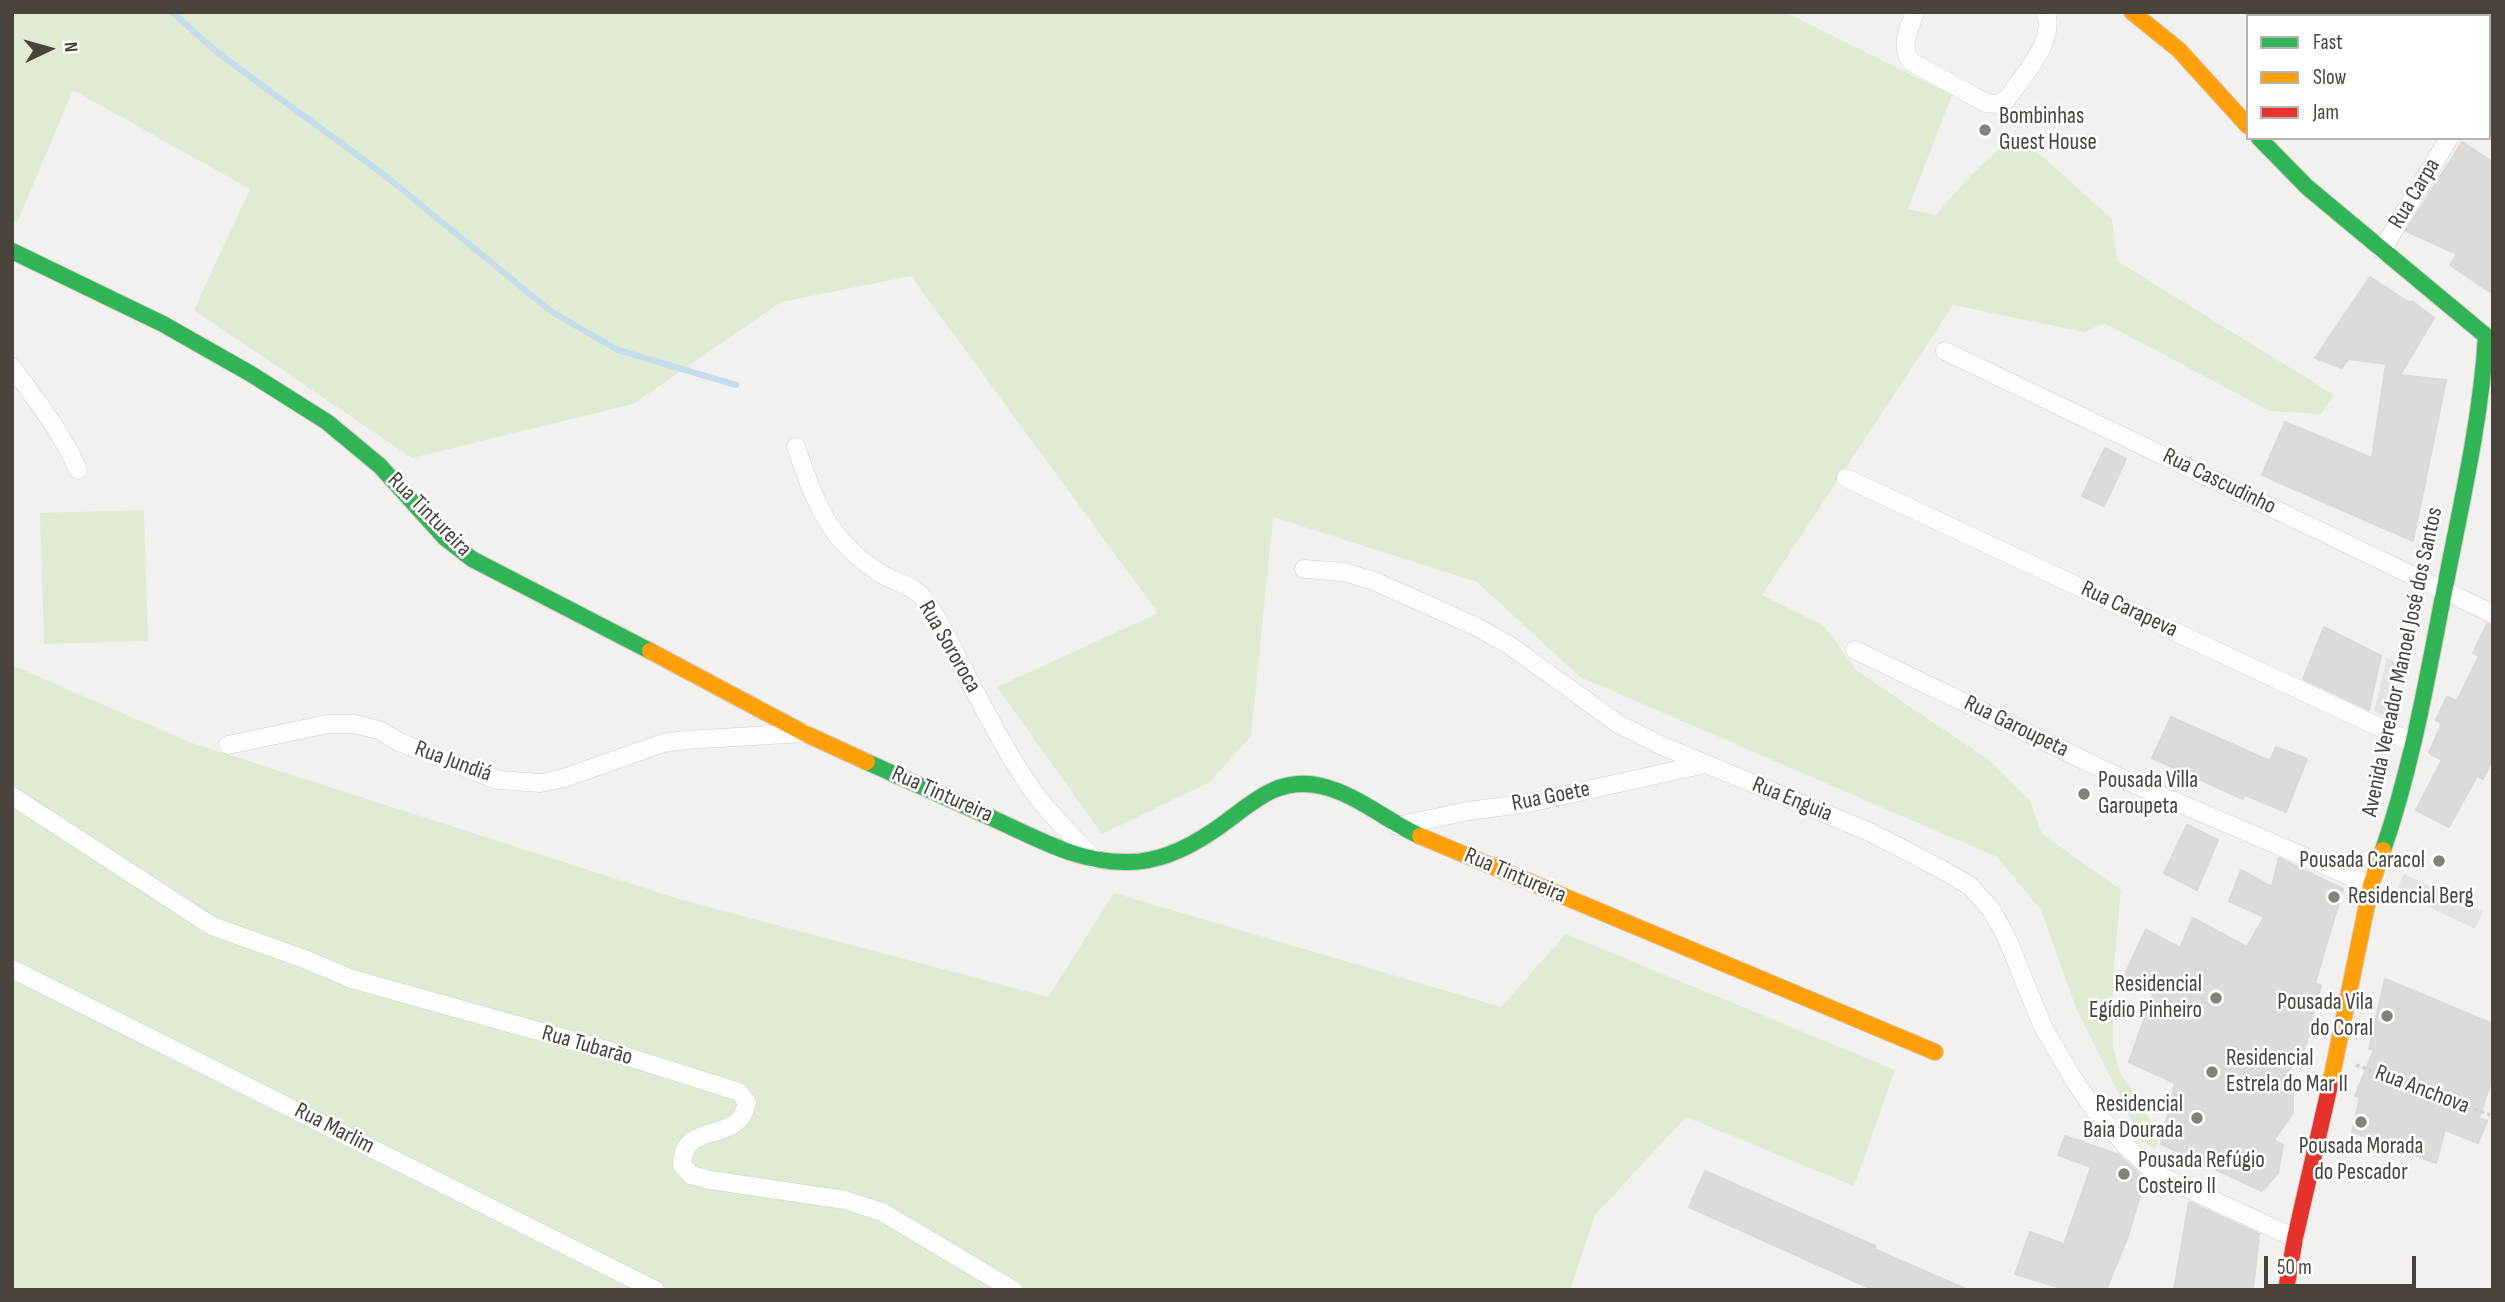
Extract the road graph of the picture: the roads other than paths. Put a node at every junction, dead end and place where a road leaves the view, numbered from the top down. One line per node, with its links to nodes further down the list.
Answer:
1 (1915, 12): 2 (street)
2 (2045, 12)
3 (2132, 12): 4 (street)
4 (2246, 124)
5 (2261, 140): 7 (street, Avenida Vereador Manoel José dos Santos)
6 (2448, 140): 7 (street, Rua Carpa)
7 (2382, 250): 9 (street, Avenida Vereador Manoel José dos Santos)
8 (12, 251): 19 (street, Rua Tintureira)
9 (2489, 339): 16 (street, Avenida Vereador Manoel José dos Santos)
10 (1945, 351): 16 (street, Rua Cascudinho)
11 (12, 368): 13 (street)
12 (796, 447): 25 (street, Rua Sororoca)
13 (78, 470)
14 (1846, 478): 20 (street, Rua Carapeva)
15 (1304, 569): 22 (street, Rua Enguia)
16 (2444, 590): 17 (street, Rua Cascudinho); 20 (street, Avenida Vereador Manoel José dos Santos)
17 (2493, 614)
18 (1855, 650): 26 (street, Rua Garoupeta)
19 (804, 733): 21 (street, Rua Jundiá); 25 (street, Rua Tintureira)
20 (2411, 742): 26 (street, Avenida Vereador Manoel José dos Santos)
21 (228, 745)
22 (1705, 764): 24 (street, Rua Goete); 29 (street, Rua Enguia)
23 (12, 796): 31 (street, Rua Tubarão)
24 (1397, 827): 25 (street, Rua Tintureira); 28 (street, Rua Tintureira)
25 (1096, 862)
26 (2371, 885): 29 (street, Avenida Vereador Manoel José dos Santos)
27 (12, 969): 30 (street, Rua Marlim)
28 (1935, 1052)
29 (2295, 1238): 32 (street, Avenida Vereador Manoel José dos Santos)
30 (655, 1290)
31 (1013, 1290)
32 (2286, 1290)

